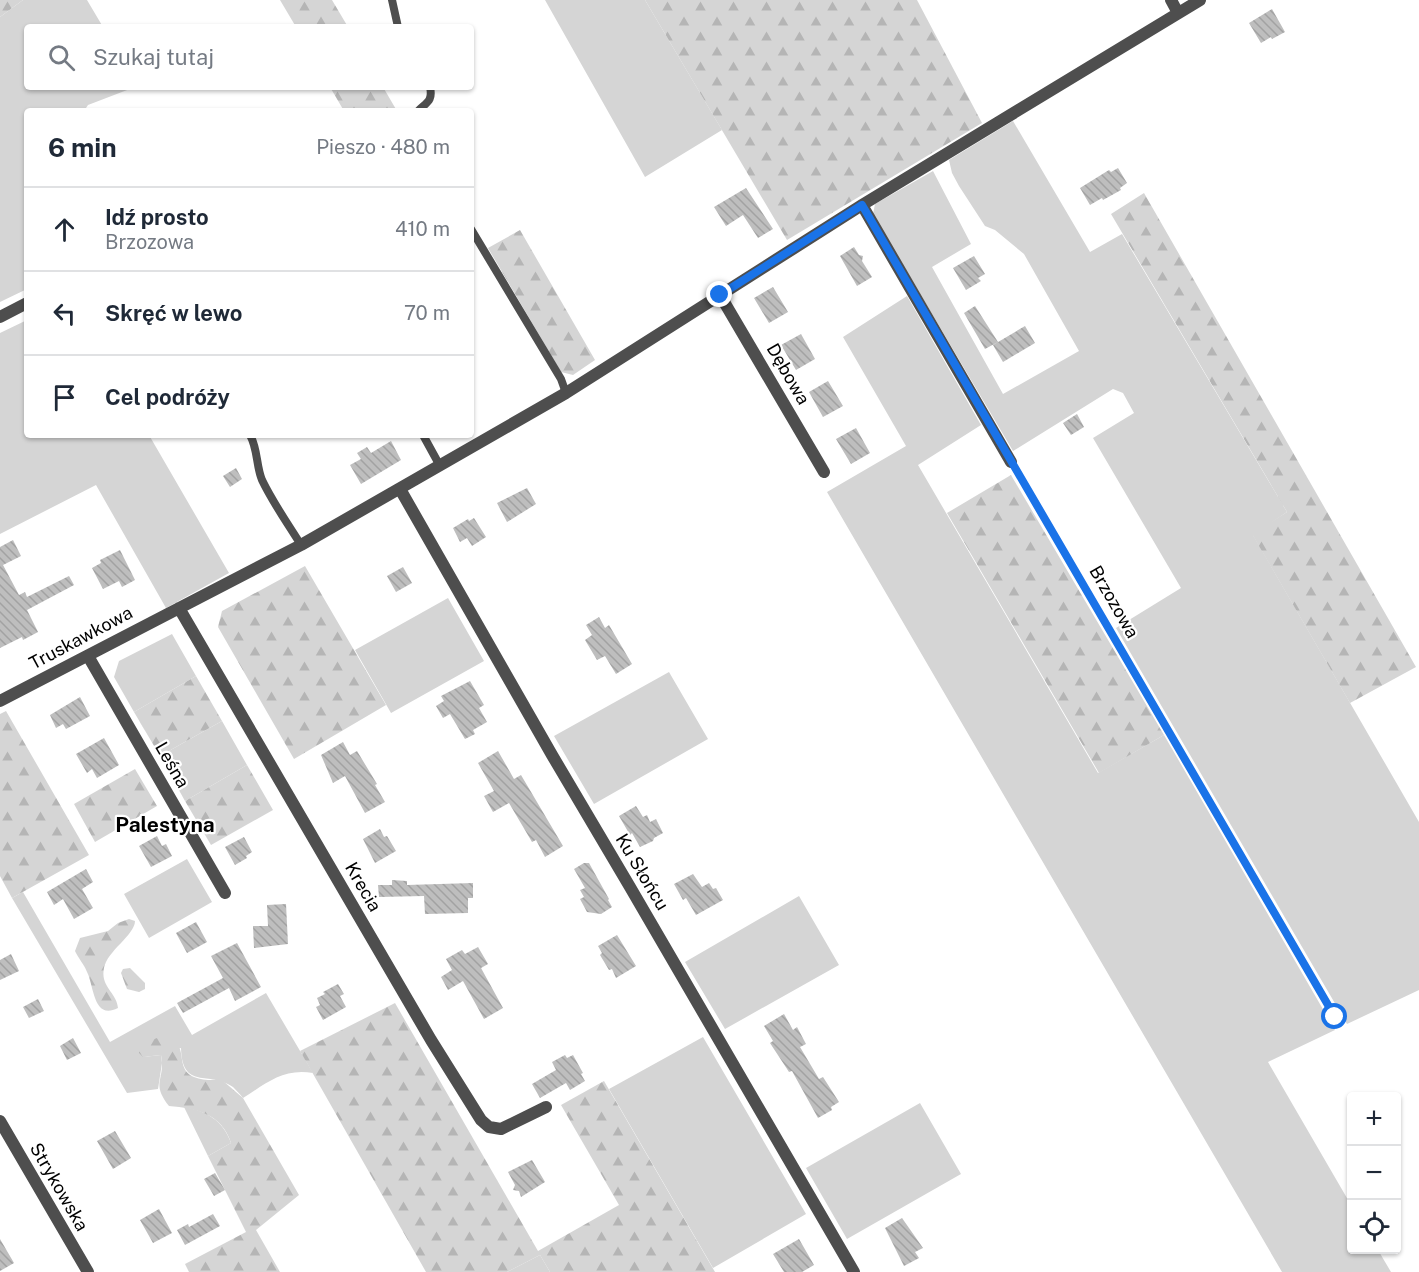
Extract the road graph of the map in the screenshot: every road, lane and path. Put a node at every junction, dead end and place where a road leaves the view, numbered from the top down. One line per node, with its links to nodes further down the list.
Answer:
1 (392, 0): 5 (lane)
2 (1171, 0): 4 (street)
3 (1200, 0): 4 (street, Truskawkowa)
4 (1178, 13): 8 (street, Truskawkowa)
5 (397, 24)
6 (431, 90): 7 (lane)
7 (422, 108)
8 (862, 205): 10 (street, Truskawkowa); 16 (street)
9 (474, 234): 13 (lane)
10 (720, 295): 13 (street, Truskawkowa); 18 (street, Dębowa)
11 (24, 305): 12 (street)
12 (0, 317)
13 (566, 393): 17 (street, Truskawkowa)
14 (252, 438): 20 (lane)
15 (425, 438): 17 (lane)
16 (1011, 462): 25 (path, Brzozowa)
17 (440, 466): 19 (street, Truskawkowa)
18 (824, 472)
19 (400, 489): 20 (street, Truskawkowa); 29 (street, Ku Słońcu)
20 (301, 545): 21 (street, Truskawkowa)
21 (179, 608): 22 (street, Truskawkowa); 26 (street, Krecia)
22 (88, 656): 23 (street, Truskawkowa); 24 (street, Leśna)
23 (0, 701)
24 (225, 893)
25 (1335, 1017)
26 (546, 1107)
27 (0, 1121): 28 (street, Strykowska)
28 (88, 1272)
29 (854, 1272)

